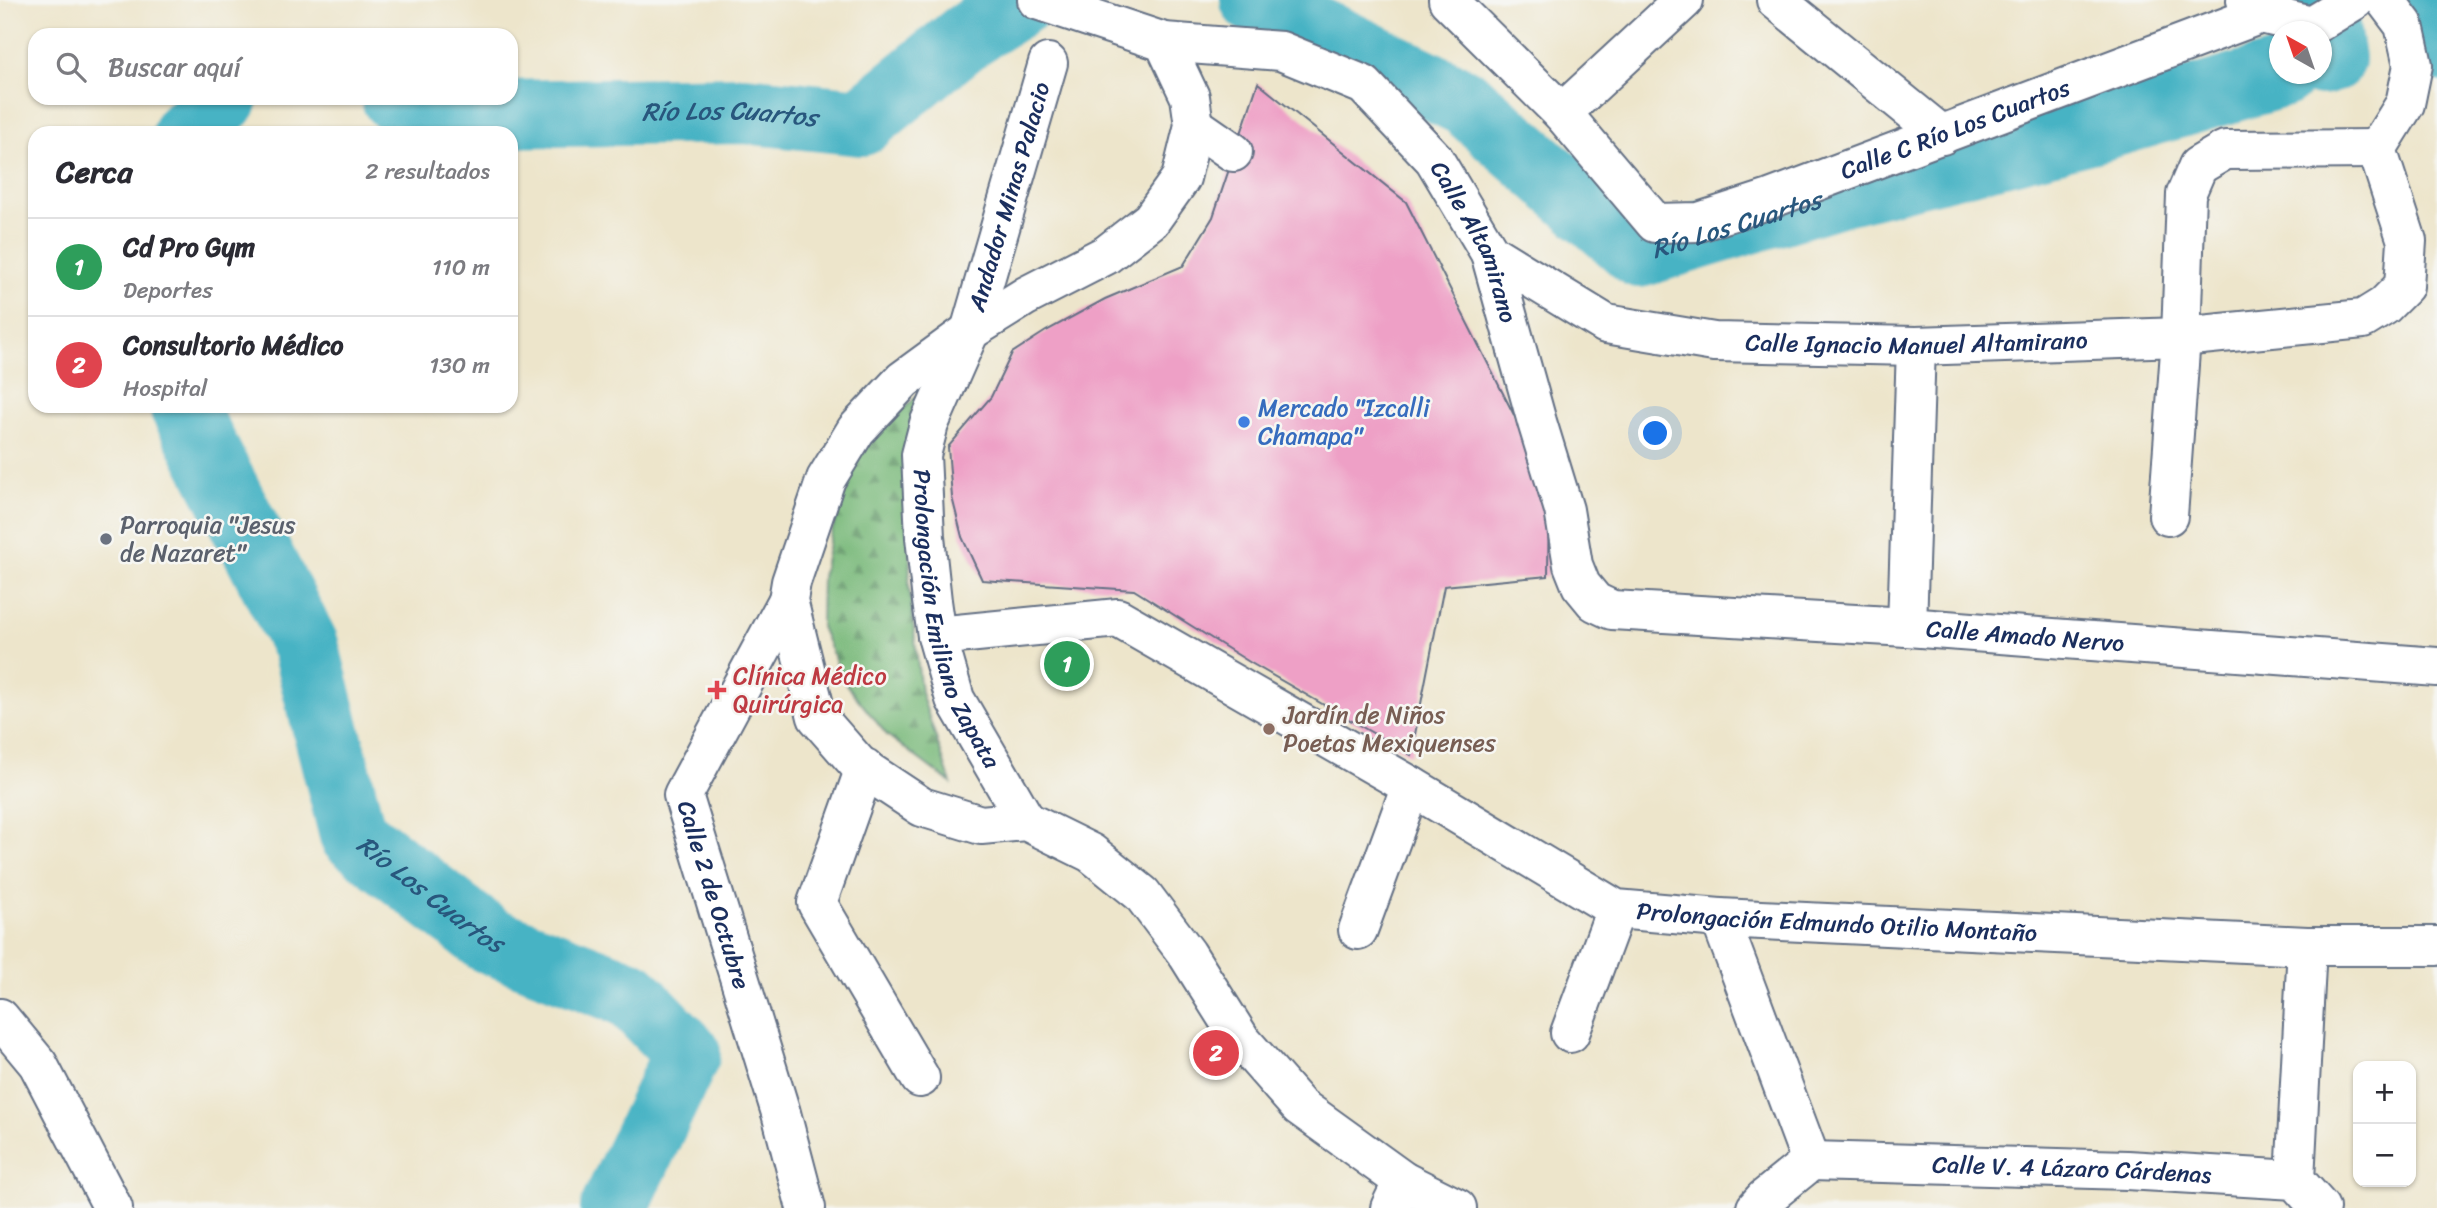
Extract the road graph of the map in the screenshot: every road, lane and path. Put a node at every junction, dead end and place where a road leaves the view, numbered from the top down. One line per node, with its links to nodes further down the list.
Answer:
1 (1037, 0): 8 (street)
2 (1448, 0): 10 (street, Calle C Río Los Cuartos)
3 (1684, 0): 10 (street)
4 (1776, 0): 12 (street)
5 (2355, 0): 7 (street)
6 (2385, 0): 13 (street)
7 (2254, 7): 12 (street, Calle C Río Los Cuartos)
8 (1164, 41): 11 (street); 15 (street, Calle Altamirano)
9 (1048, 63): 16 (street, Andador Minas Palacio)
10 (1562, 113): 12 (street, Calle C Río Los Cuartos)
11 (1194, 125): 14 (street); 16 (street)
12 (1942, 135)
13 (2377, 149): 17 (street); 17 (street, Calle Ignacio Manuel Altamirano)
14 (1233, 152)
15 (1490, 253): 18 (street, Calle Ignacio Manuel Altamirano); 21 (street, Calle Altamirano)
16 (970, 331): 20 (street); 23 (street, Prolongación Emiliano Zapata)
17 (2181, 337): 18 (street, Calle Ignacio Manuel Altamirano); 19 (street)
18 (1916, 346): 22 (street)
19 (2168, 516)
20 (788, 600): 25 (street); 40 (street, Calle 2 de Octubre)
21 (1612, 610): 22 (street, Calle Amado Nervo)
22 (1907, 628): 24 (street, Calle Amado Nervo)
23 (937, 636): 26 (street, Prolongación Edmundo Otilio Montaño); 27 (street, Prolongación Emiliano Zapata)
24 (2437, 667)
25 (865, 768): 27 (street); 35 (street)
26 (1411, 786): 28 (street, Prolongación Edmundo Otilio Montaño); 30 (street)
27 (1026, 821): 38 (street)
28 (1616, 909): 29 (street, Prolongación Edmundo Otilio Montaño); 34 (street)
29 (1720, 918): 31 (street, Prolongación Edmundo Otilio Montaño); 36 (street)
30 (1357, 930)
31 (2307, 946): 32 (street, Prolongación Edmundo Otilio Montaño); 37 (street)
32 (2437, 946)
33 (0, 1018): 39 (street)
34 (1570, 1033)
35 (920, 1078)
36 (1811, 1161): 37 (street, Calle V. 4 Lázaro Cárdenas); 42 (street)
37 (2295, 1180): 43 (street)
38 (1396, 1194): 41 (street)
39 (113, 1208)
40 (806, 1208)
41 (1457, 1208)
42 (1756, 1208)
43 (2320, 1208)

